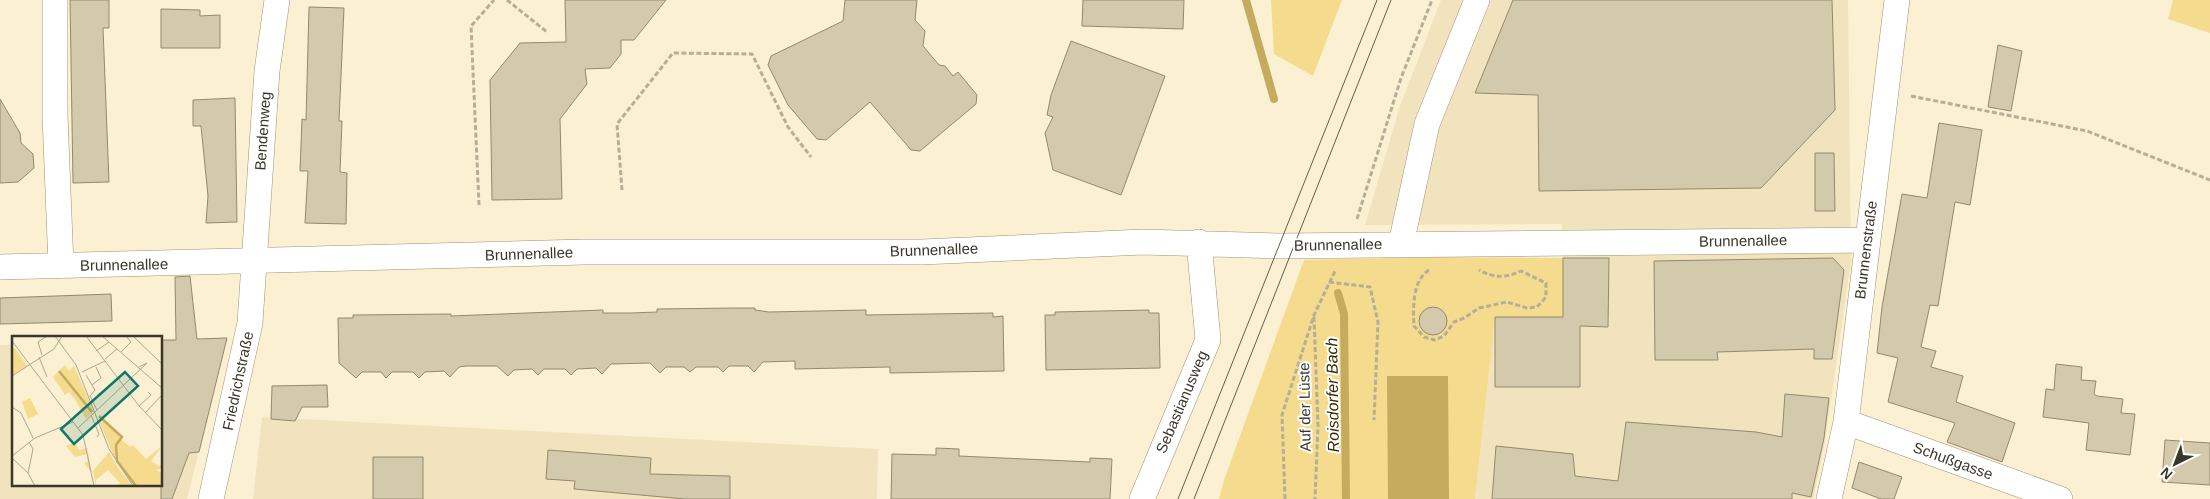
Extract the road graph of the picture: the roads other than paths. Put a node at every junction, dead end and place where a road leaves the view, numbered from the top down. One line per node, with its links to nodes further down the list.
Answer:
1 (55, 0): 9 (street)
2 (277, 0): 8 (street, Bendenweg)
3 (1477, 0): 7 (street)
4 (1897, 0): 5 (street, Brunnenstraße)
5 (1867, 240): 7 (street, Brunnenallee); 11 (street, Brunnenstraße)
6 (1199, 242): 7 (street, Brunnenallee); 8 (street, Brunnenallee); 13 (street, Sebastianusweg)
7 (1400, 244)
8 (254, 262): 9 (street, Brunnenallee); 12 (street, Friedrichstraße)
9 (61, 266): 10 (street, Brunnenallee)
10 (0, 267)
11 (1846, 422): 14 (street, Brunnenstraße); 15 (street, Schußgasse)
12 (211, 499)
13 (1142, 499)
14 (1828, 499)
15 (2060, 499)

